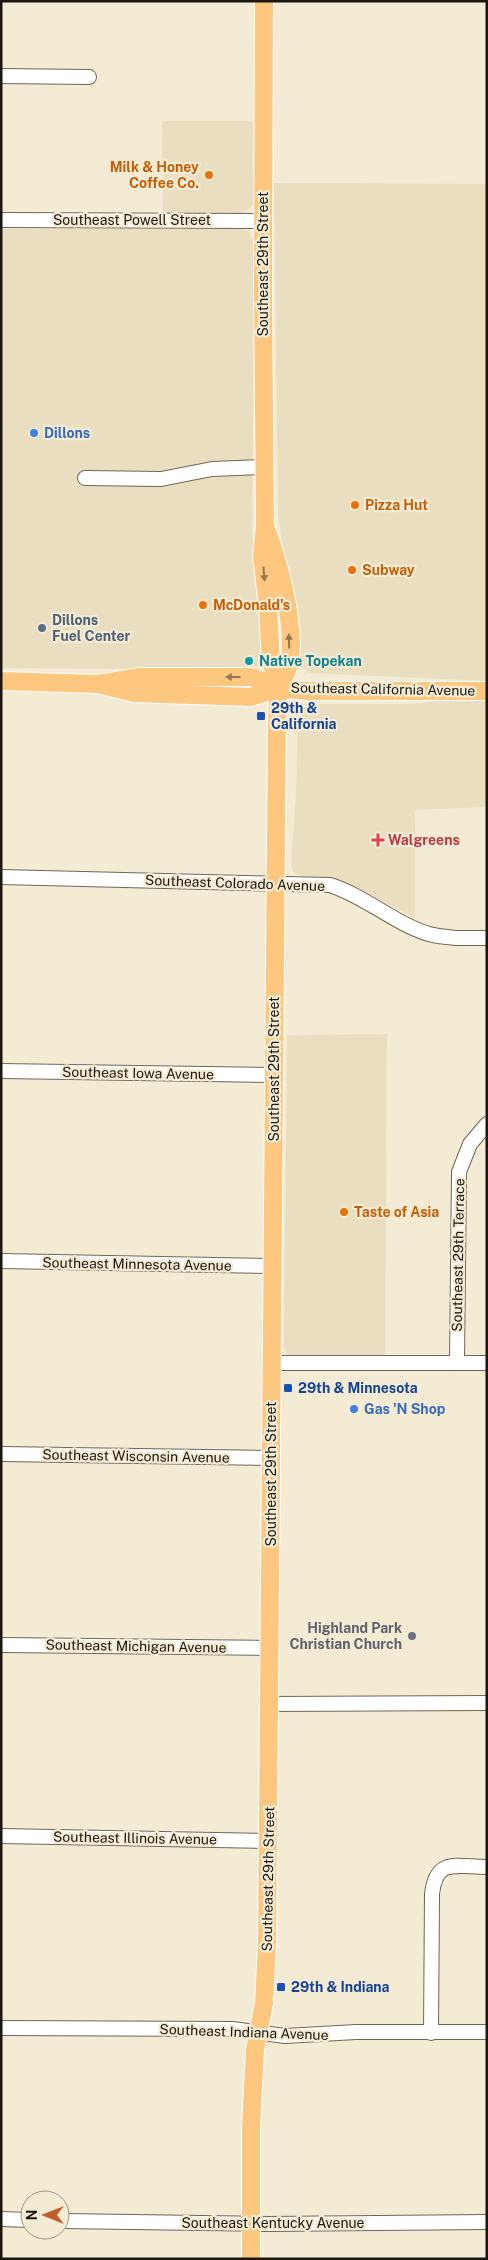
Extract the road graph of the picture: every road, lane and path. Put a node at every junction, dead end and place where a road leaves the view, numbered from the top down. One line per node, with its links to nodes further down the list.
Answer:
1 (264, 1): 5 (main road, Southeast 29th Street)
2 (1, 76): 3 (street)
3 (88, 77)
4 (1, 220): 5 (street, Southeast Powell Street)
5 (263, 221): 6 (main road, Southeast 29th Street)
6 (264, 467): 7 (street); 9 (main road, Southeast 29th Street)
7 (85, 478)
8 (1, 681): 9 (main road, Southeast California Avenue)
9 (280, 688): 10 (main road, Southeast California Avenue); 12 (main road, Southeast 29th Street)
10 (487, 691)
11 (1, 877): 12 (street, Southeast Colorado Avenue)
12 (275, 883): 13 (street, Southeast Colorado Avenue); 15 (main road, Southeast 29th Street)
13 (487, 938)
14 (1, 1071): 15 (street, Southeast Iowa Avenue)
15 (274, 1075): 18 (main road, Southeast 29th Street)
16 (487, 1124): 20 (street, Southeast 29th Terrace)
17 (1, 1261): 18 (street, Southeast Minnesota Avenue)
18 (273, 1266): 19 (main road, Southeast 29th Street)
19 (272, 1363): 20 (street); 23 (main road, Southeast 29th Street)
20 (457, 1363): 21 (street)
21 (487, 1363)
22 (1, 1454): 23 (street, Southeast Wisconsin Avenue)
23 (271, 1458): 25 (main road, Southeast 29th Street)
24 (1, 1645): 25 (street, Southeast Michigan Avenue)
25 (270, 1648): 27 (main road, Southeast 29th Street)
26 (487, 1703): 27 (street)
27 (270, 1704): 29 (main road, Southeast 29th Street)
28 (1, 1836): 29 (street, Southeast Illinois Avenue)
29 (268, 1841): 32 (main road, Southeast 29th Street)
30 (487, 1867): 34 (street)
31 (1, 2028): 32 (street, Southeast Indiana Avenue)
32 (258, 2032): 34 (street, Southeast Indiana Avenue); 39 (main road, Southeast 29th Street)
33 (487, 2032): 34 (street, Southeast Indiana Avenue)
34 (431, 2033)
35 (1, 2219): 36 (street)
36 (20, 2220)
37 (70, 2221): 39 (street, Southeast Kentucky Avenue)
38 (487, 2222): 39 (street, Southeast Kentucky Avenue)
39 (252, 2223): 40 (main road, Southeast 29th Street)
40 (251, 2259)

